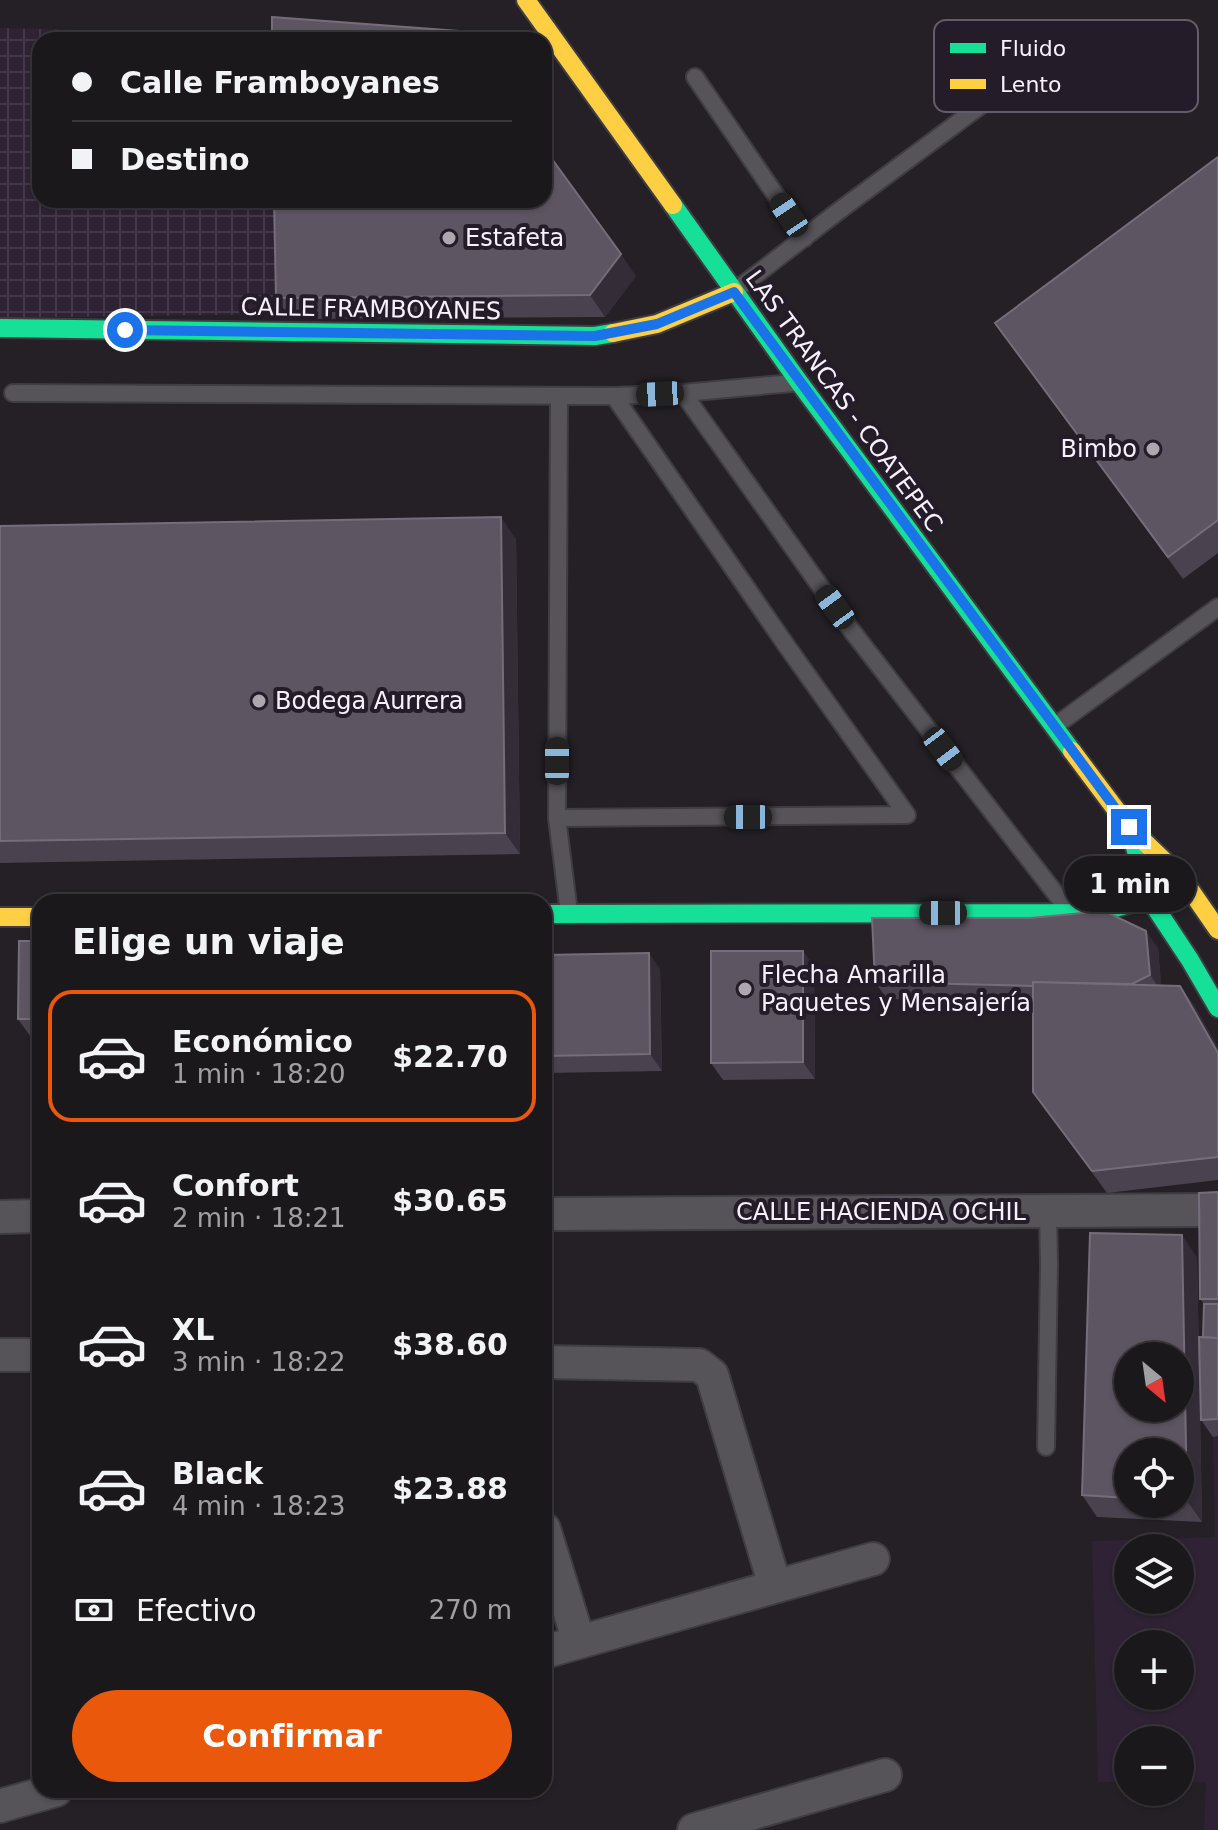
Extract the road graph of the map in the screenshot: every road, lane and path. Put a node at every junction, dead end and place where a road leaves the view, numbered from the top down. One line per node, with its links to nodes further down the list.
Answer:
1 (526, 0): 2 (street, LAS TRANCAS - COATEPEC)
2 (549, 32)
3 (552, 36): 7 (street, LAS TRANCAS - COATEPEC)
4 (695, 77): 6 (lane)
5 (972, 112): 6 (lane)
6 (805, 238): 7 (lane)
7 (734, 292): 8 (street, CALLE FRAMBOYANES); 9 (street, LAS TRANCAS - COATEPEC)
8 (0, 328)
9 (799, 382): 11 (lane); 15 (street, LAS TRANCAS - COATEPEC)
10 (13, 393): 12 (lane)
11 (683, 393): 13 (lane); 22 (lane)
12 (559, 396): 13 (lane); 16 (lane)
13 (614, 396): 16 (lane)
14 (1218, 607): 15 (lane)
15 (1055, 726): 17 (street, LAS TRANCAS - COATEPEC)
16 (557, 818): 21 (lane)
17 (1129, 827): 18 (street, LAS TRANCAS - COATEPEC); 19 (street, LAS TRANCAS - COATEPEC)
18 (1182, 878): 19 (street); 25 (street, LAS TRANCAS - COATEPEC)
19 (1149, 898): 22 (street); 26 (street, LAS TRANCAS - COATEPEC)
20 (552, 914): 21 (street)
21 (569, 914): 22 (street)
22 (1072, 914)
23 (0, 917): 24 (street)
24 (32, 917)
25 (1218, 930)
26 (1218, 1008)
27 (1218, 1210): 28 (street, CALLE HACIENDA OCHIL)
28 (1048, 1211): 29 (street, CALLE HACIENDA OCHIL); 35 (lane)
29 (552, 1214)
30 (32, 1216): 31 (street)
31 (0, 1217)
32 (0, 1355): 33 (street)
33 (32, 1355)
34 (552, 1362): 38 (street)
35 (1046, 1447)
36 (552, 1555): 39 (street)
37 (873, 1559): 38 (street)
38 (775, 1586): 39 (street)
39 (579, 1642): 40 (street)
40 (552, 1650)
41 (885, 1775): 44 (street)
42 (32, 1797): 43 (street)
43 (0, 1806)
44 (694, 1830)

